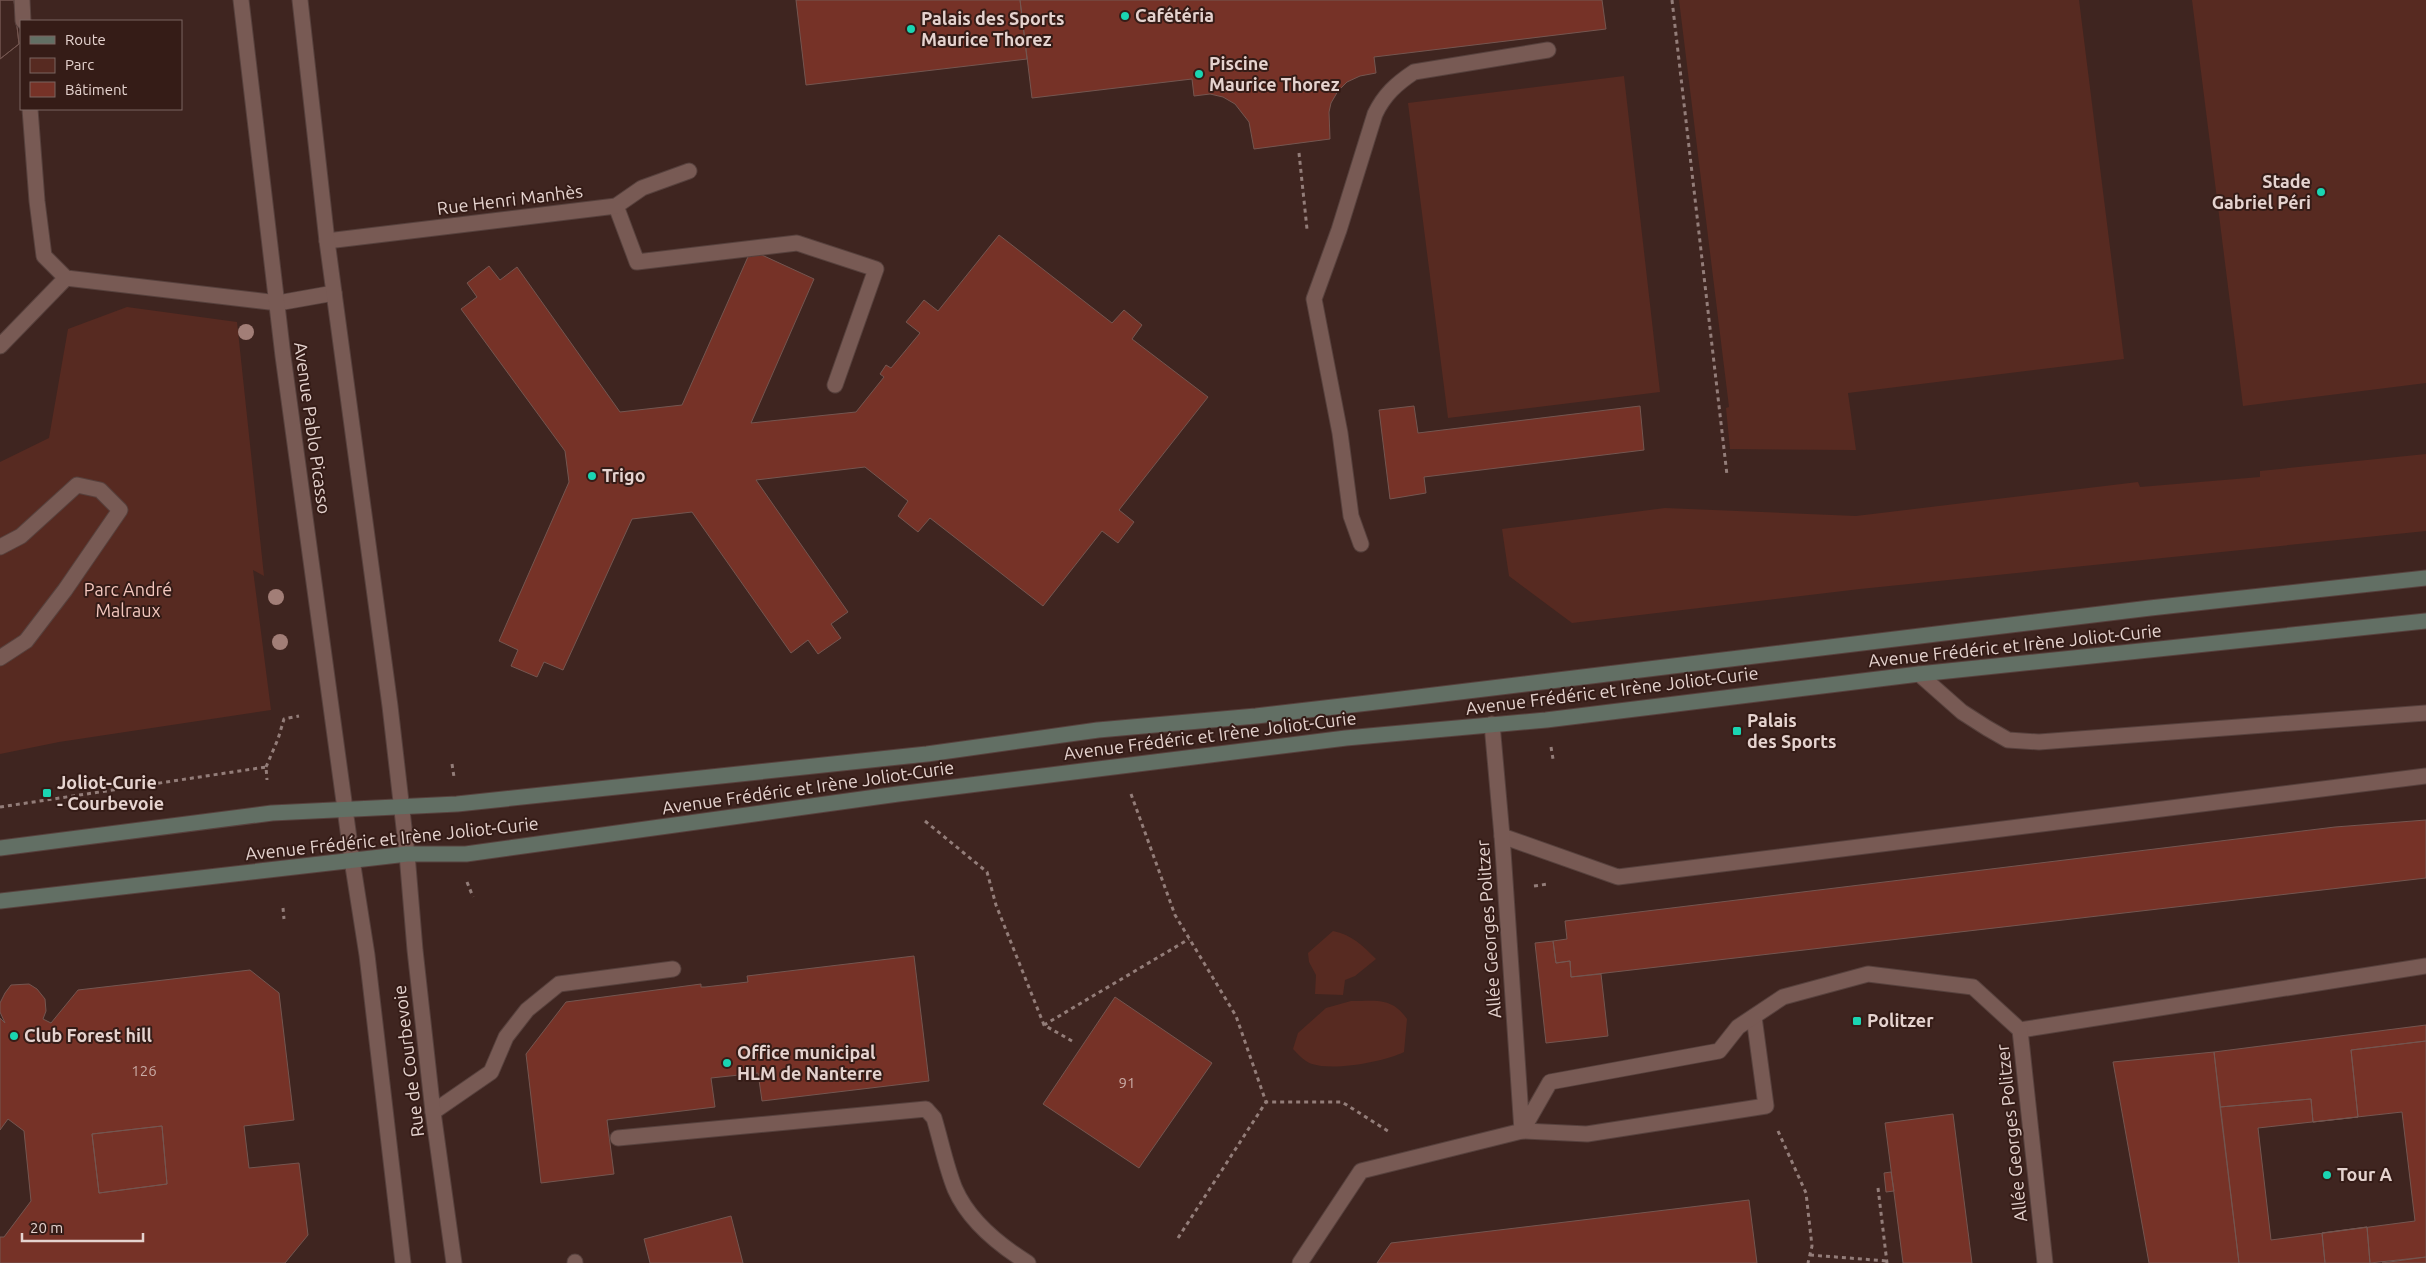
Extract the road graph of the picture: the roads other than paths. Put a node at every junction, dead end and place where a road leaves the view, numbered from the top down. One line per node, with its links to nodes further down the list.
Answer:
1 (22, 0): 4 (street)
2 (242, 0): 12 (street, Avenue Pablo Picasso)
3 (300, 0): 9 (street)
4 (23, 20)
5 (1548, 50): 15 (street)
6 (30, 110): 10 (street)
7 (689, 171): 8 (street, Rue Henri Manhès)
8 (616, 206): 9 (street, Rue Henri Manhès); 14 (street)
9 (327, 241): 11 (street)
10 (66, 278): 12 (street); 13 (street)
11 (334, 293): 12 (street); 24 (street)
12 (278, 303): 25 (street, Avenue Pablo Picasso)
13 (0, 346)
14 (835, 385)
15 (1361, 544)
16 (0, 547): 19 (street)
17 (2426, 578): 24 (main road, Avenue Frédéric et Irène Joliot-Curie)
18 (2426, 621): 20 (main road, Avenue Frédéric et Irène Joliot-Curie)
19 (0, 658)
20 (1919, 674): 21 (street); 22 (main road, Avenue Frédéric et Irène Joliot-Curie)
21 (2426, 713)
22 (1492, 724): 26 (street, Allée Georges Politzer); 28 (main road, Avenue Frédéric et Irène Joliot-Curie)
23 (2426, 776): 26 (street)
24 (402, 806): 25 (main road, Avenue Frédéric et Irène Joliot-Curie); 28 (street)
25 (345, 811): 27 (main road, Avenue Frédéric et Irène Joliot-Curie); 29 (street, Avenue Pablo Picasso)
26 (1502, 836): 36 (street, Allée Georges Politzer)
27 (0, 848)
28 (407, 854): 29 (main road, Avenue Frédéric et Irène Joliot-Curie); 35 (street, Rue de Courbevoie)
29 (352, 860): 30 (main road, Avenue Frédéric et Irène Joliot-Curie); 38 (street, Rue de Courbevoie)
30 (0, 901)
31 (2426, 966): 34 (street)
32 (673, 969): 35 (street)
33 (1754, 1017): 34 (street, Allée Georges Politzer); 36 (street, Allée Georges Politzer); 36 (street)
34 (2020, 1030): 42 (street, Allée Georges Politzer)
35 (433, 1112): 39 (street, Rue de Courbevoie)
36 (1522, 1131): 41 (street)
37 (618, 1138): 40 (street)
38 (404, 1263)
39 (454, 1263)
40 (1028, 1263)
41 (1300, 1263)
42 (2046, 1263)

